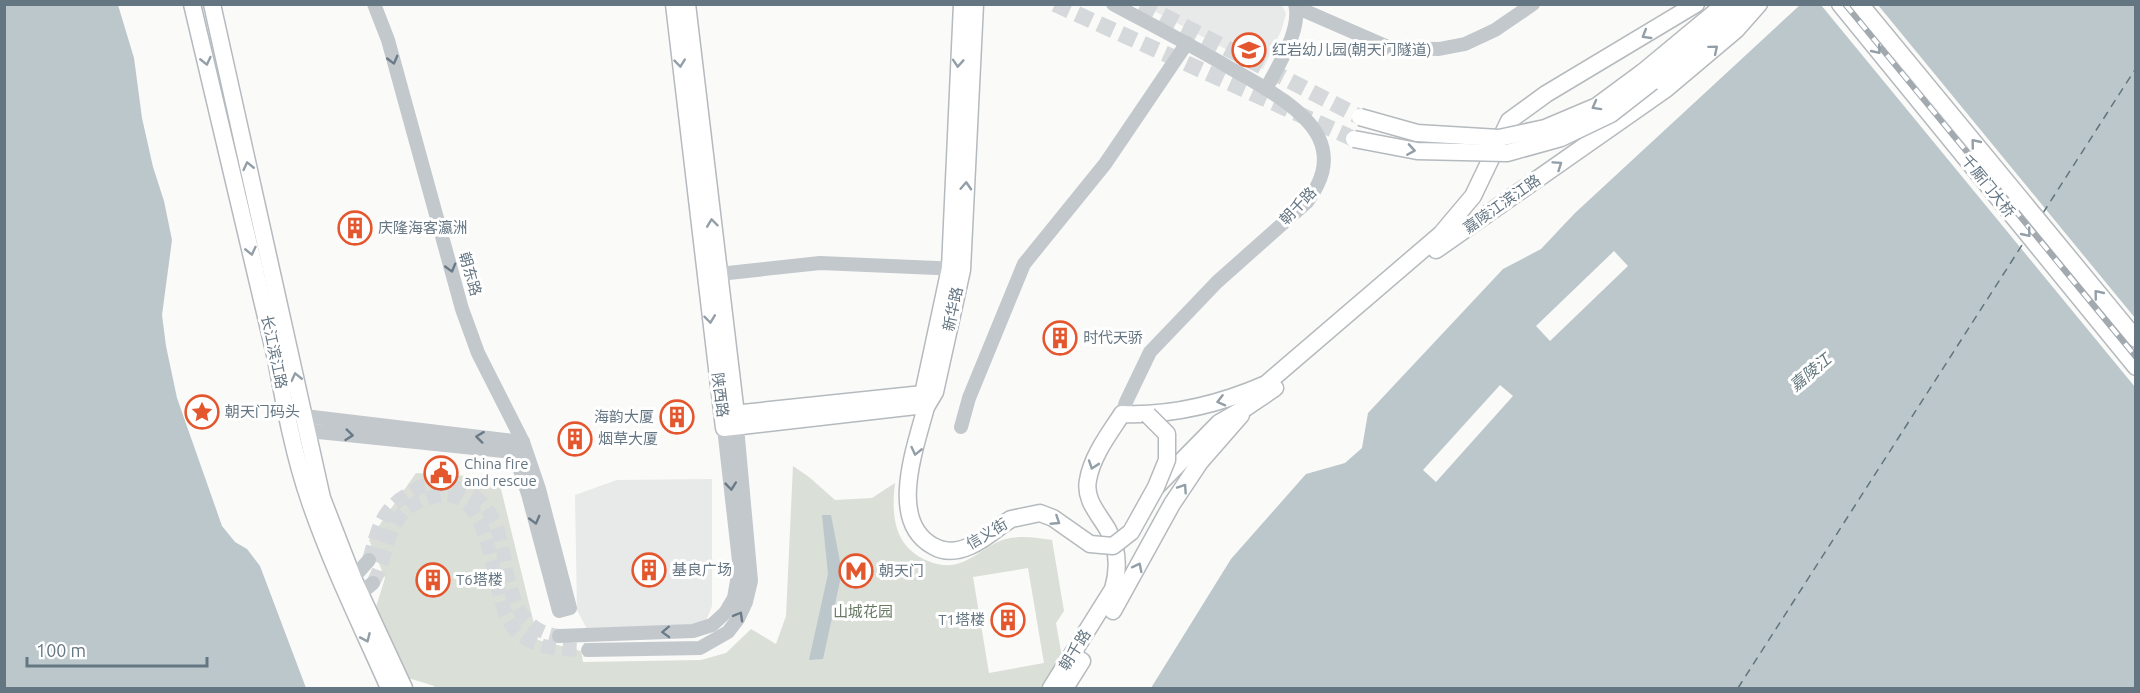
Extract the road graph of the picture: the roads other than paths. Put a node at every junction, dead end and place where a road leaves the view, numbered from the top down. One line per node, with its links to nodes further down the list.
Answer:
1 (192, 4): 31 (main road, 长江滨江路, one-way to 31)
2 (212, 4): 31 (main road, 长江滨江路, one-way to 2)
3 (374, 4): 33 (street, 朝东路, one-way to 33)
4 (674, 4): 24 (main road, 陕西路, one-way to 24)
5 (687, 4): 24 (main road, 陕西路, one-way to 5)
6 (962, 4): 23 (main road, 新华路, one-way to 23)
7 (975, 4): 23 (main road, 新华路, one-way to 7)
8 (1113, 4): 17 (street, 朝千路)
9 (1533, 4): 16 (street)
10 (1696, 4): 21 (main road, 嘉陵江滨江路, one-way to 21, bridge)
11 (1725, 4): 19 (main road, one-way to 19, bridge)
12 (1744, 4): 20 (main road, one-way to 12, bridge)
13 (1759, 4): 22 (main road, 嘉陵江滨江路, one-way to 13)
14 (1840, 4): 26 (main road, 千厮门大桥, one-way to 26)
15 (1860, 4): 25 (main road, 千厮门大桥, one-way to 15)
16 (1295, 6): 18 (street)
17 (1187, 43): 18 (street, 朝千路); 32 (street)
18 (1266, 89): 29 (street, 朝千路)
19 (1360, 117)
20 (1354, 139)
21 (1473, 196): 22 (main road); 29 (main road, 嘉陵江滨江路, one-way to 29)
22 (1498, 206): 28 (main road, 嘉陵江滨江路)
23 (956, 269): 24 (street); 27 (main road, 新华路)
24 (711, 275): 30 (main road, 陕西路)
25 (2136, 339)
26 (2136, 367)
27 (924, 400): 30 (main road); 34 (main road, 信义街, one-way to 34, bridge)
28 (1247, 407): 34 (main road); 36 (main road, 朝千路, one-way to 28)
29 (1136, 415): 34 (main road, 信义街, bridge); 35 (main road, 朝千路, one-way to 35)
30 (730, 421): 40 (street, 陕西路, one-way to 40); 41 (street, 陕西路, one-way to 30)
31 (298, 422): 33 (street); 38 (main road, 长江滨江路)
32 (961, 427)
33 (518, 447): 33 (street, 朝东路, one-way to 33)
34 (1156, 487)
35 (1109, 532): 36 (main road); 44 (main road, 朝千路)
36 (1153, 538): 45 (main road, 朝千路, one-way to 36)
37 (369, 560): 38 (street)
38 (347, 581): 39 (main road, 长江滨江路)
39 (361, 592): 42 (main road, 长江滨江路, one-way to 42); 43 (main road, 长江滨江路)
40 (559, 636)
41 (588, 650)
42 (388, 688)
43 (404, 688)
44 (1051, 688)
45 (1065, 688)

